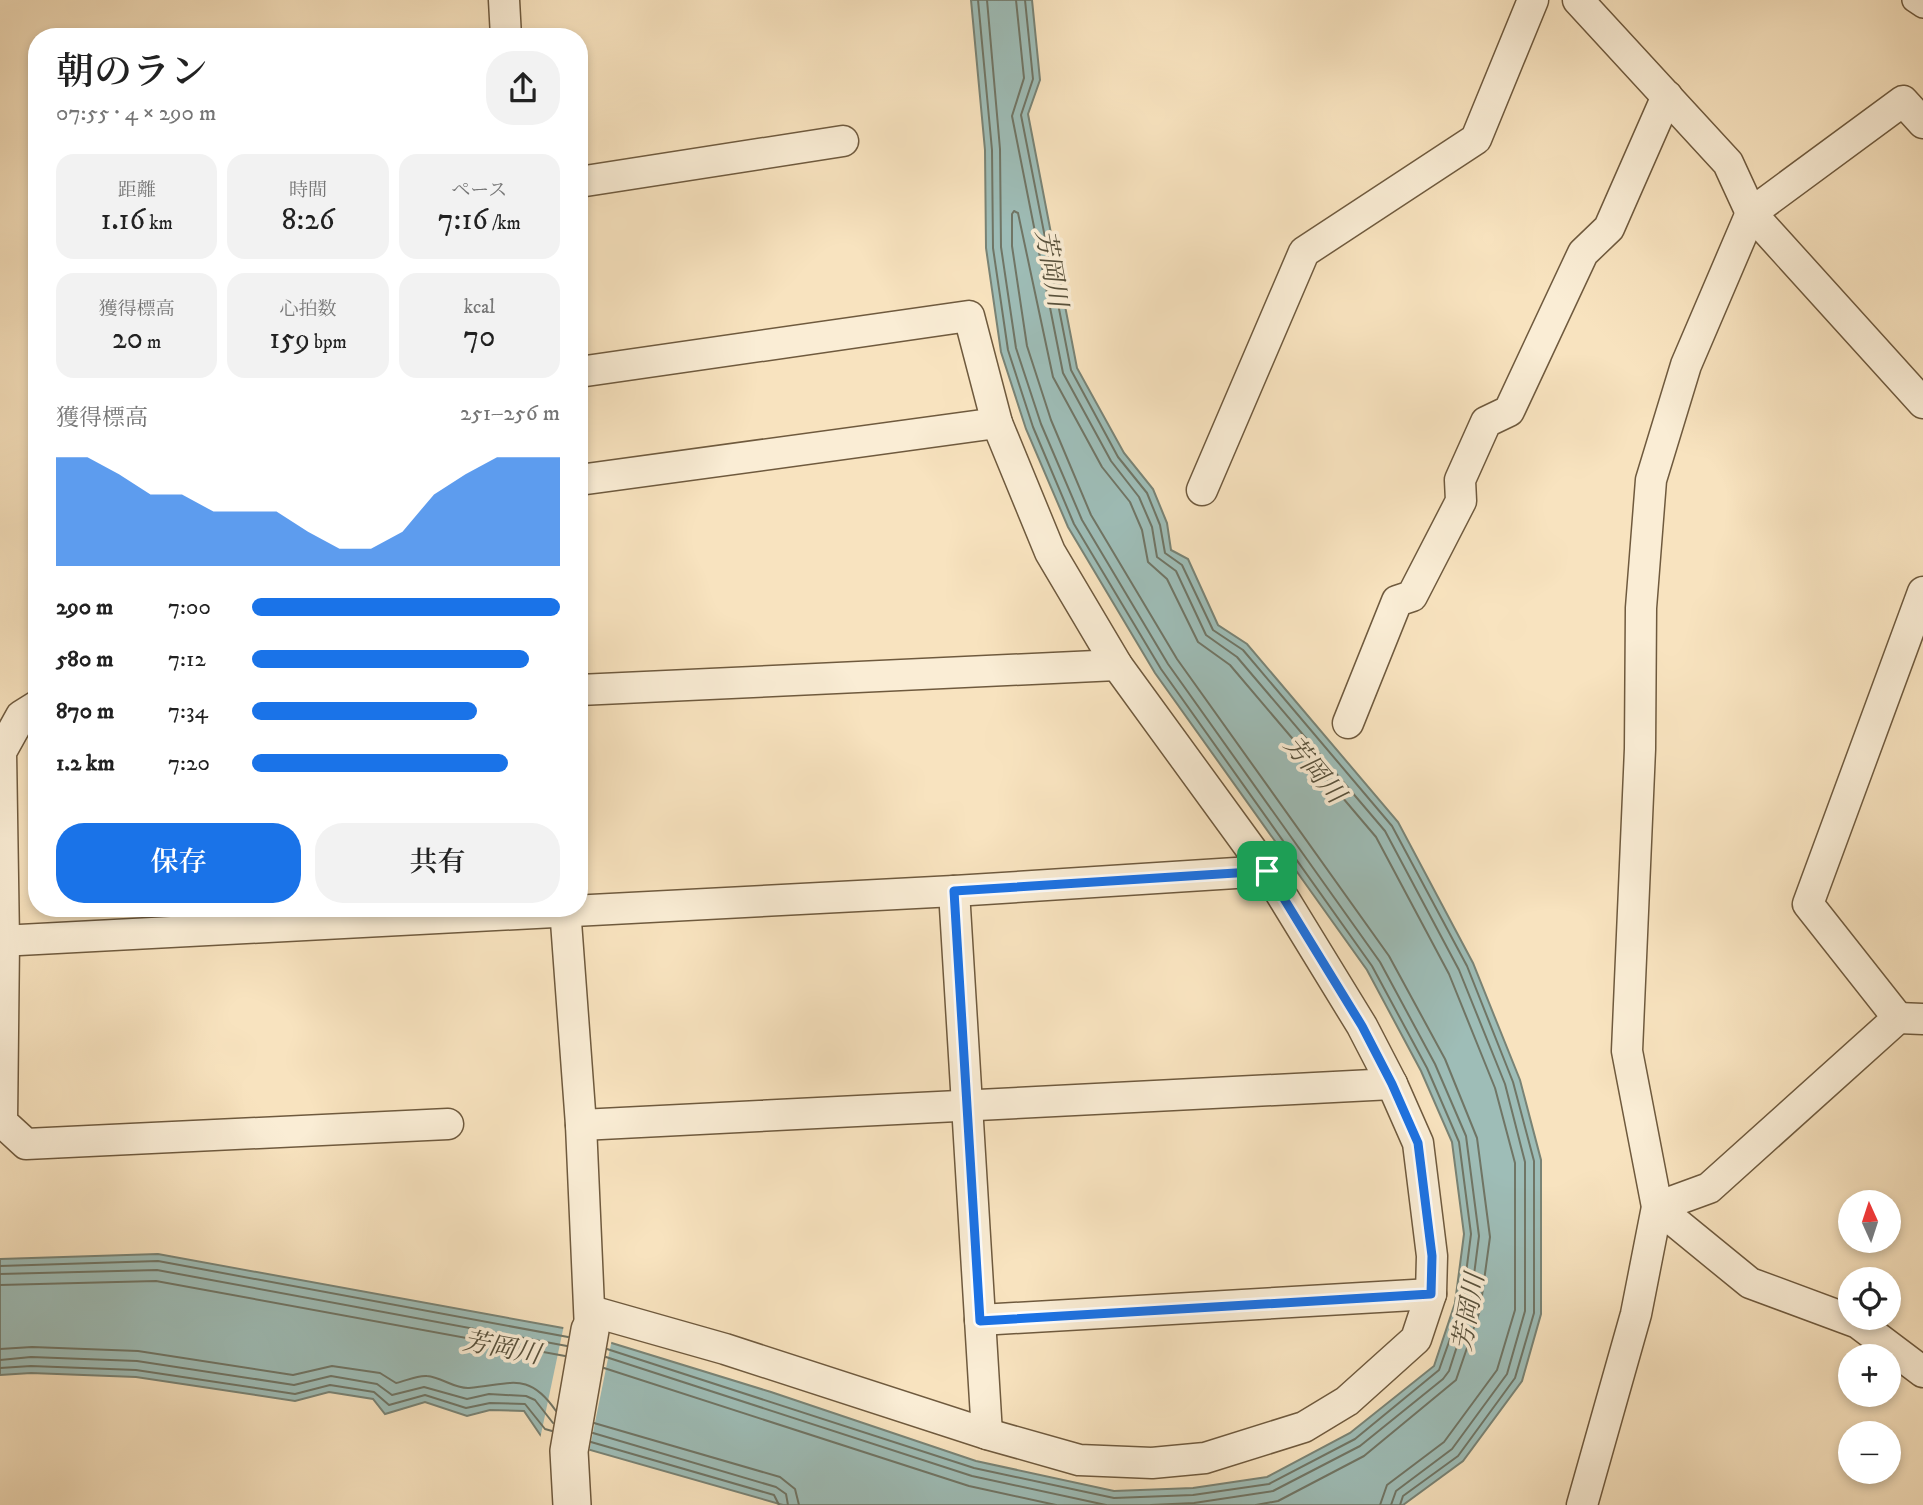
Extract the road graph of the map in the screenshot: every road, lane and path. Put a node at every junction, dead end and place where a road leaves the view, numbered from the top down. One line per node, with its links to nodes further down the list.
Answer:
1 (504, 0): 6 (street)
2 (1533, 0): 16 (street)
3 (1914, 0): 5 (street)
4 (1584, 3): 7 (street)
5 (1923, 6)
6 (506, 28)
7 (1667, 96): 11 (street); 21 (street)
8 (1923, 123): 11 (street)
9 (843, 141): 10 (street)
10 (588, 181)
11 (1751, 213): 13 (street); 35 (street)
12 (588, 371): 14 (street)
13 (1923, 403)
14 (997, 423): 15 (street); 18 (street)
15 (588, 479)
16 (1202, 490)
17 (1923, 592): 29 (street)
18 (1116, 664): 19 (street); 22 (street)
19 (588, 690)
20 (28, 712): 28 (street)
21 (1348, 723)
22 (1267, 871): 23 (street); 31 (street)
23 (954, 891): 24 (street); 32 (street)
24 (588, 908)
25 (276, 917): 27 (street)
26 (566, 917): 34 (street)
27 (184, 919): 28 (street)
28 (2, 941): 30 (street)
29 (1910, 1019): 35 (street)
30 (1, 1081): 33 (street)
31 (1392, 1084): 32 (street); 36 (street)
32 (967, 1105): 34 (street); 38 (street)
33 (448, 1124)
34 (582, 1125): 37 (street)
35 (1657, 1207): 39 (street); 42 (street)
36 (1431, 1294): 38 (street); 40 (street)
37 (590, 1321): 40 (street); 41 (street)
38 (980, 1321): 40 (street)
39 (1923, 1372)
40 (987, 1434)
41 (572, 1505)
42 (1582, 1505)

